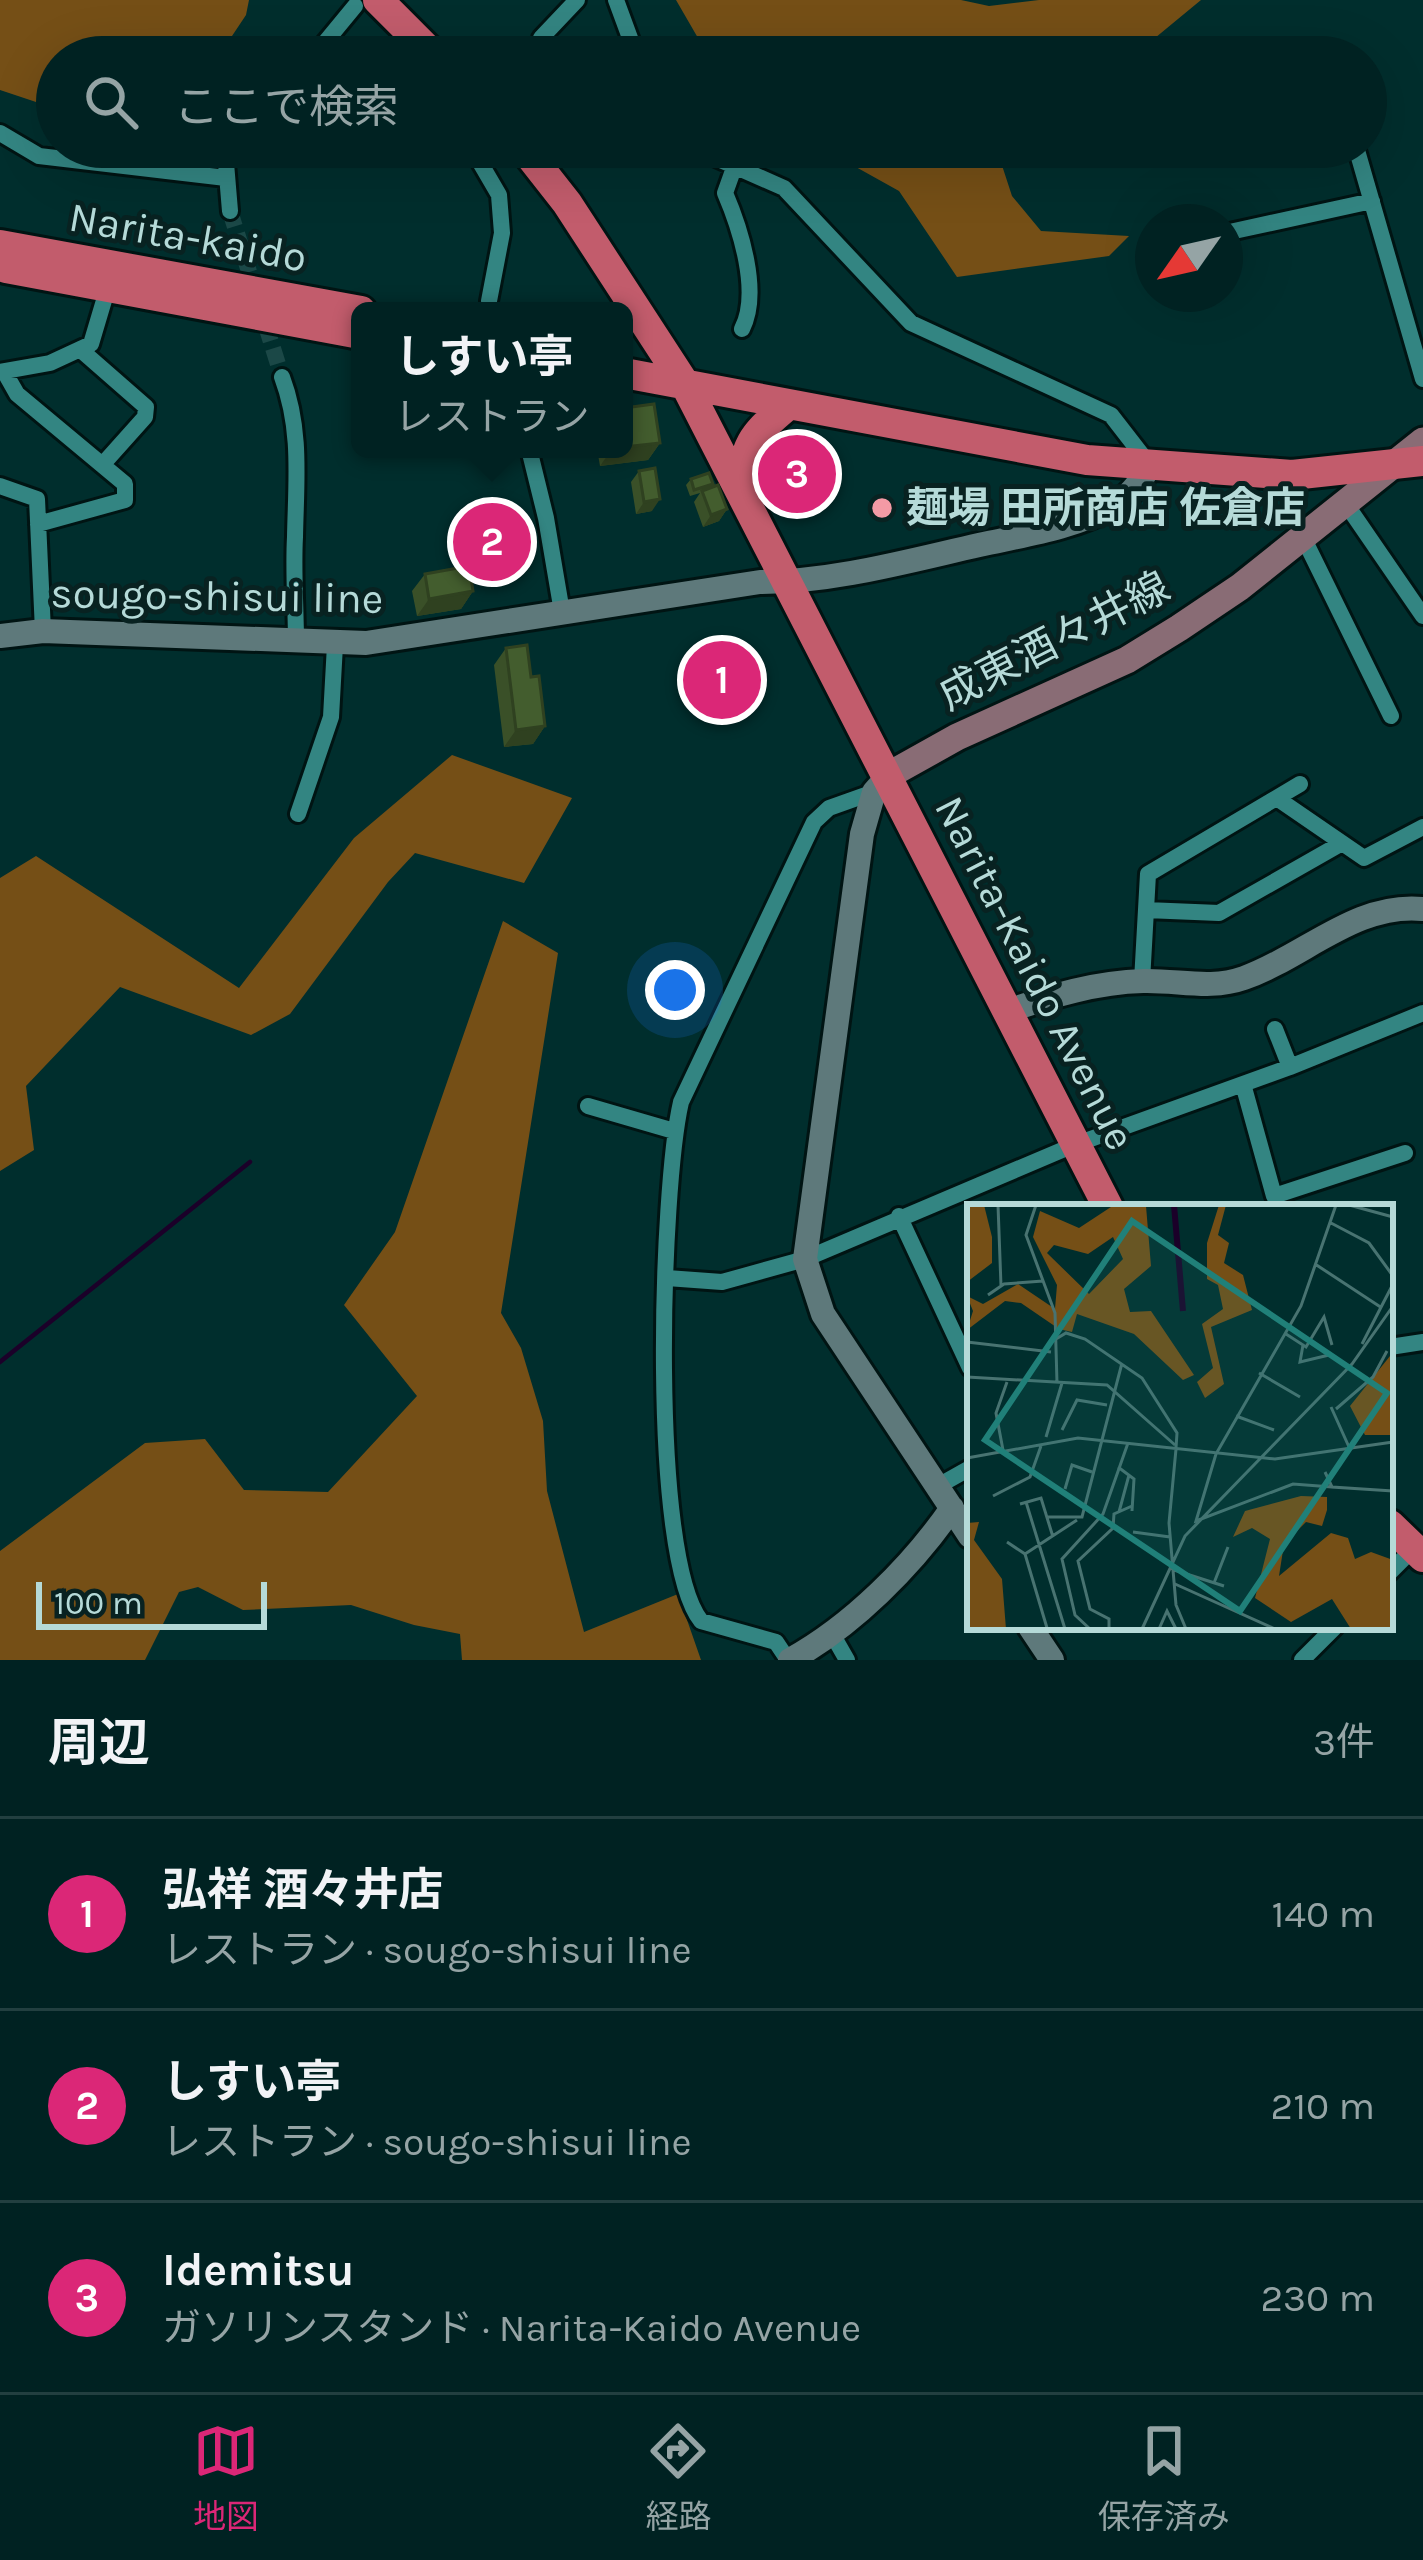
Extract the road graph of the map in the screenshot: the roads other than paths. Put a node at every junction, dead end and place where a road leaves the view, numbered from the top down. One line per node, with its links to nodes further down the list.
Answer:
1 (578, 0): 6 (street)
2 (616, 0): 7 (street)
3 (366, 3): 4 (street); 5 (highway)
4 (334, 36)
5 (408, 36)
6 (543, 36)
7 (630, 36)
8 (0, 133): 9 (street)
9 (36, 154)
10 (141, 168): 17 (street)
11 (226, 168): 17 (street)
12 (483, 168): 26 (street)
13 (537, 168): 27 (highway, Narita-Kaido Avenue)
14 (734, 168): 30 (street)
15 (743, 168): 43 (street)
16 (1363, 168): 18 (street)
17 (226, 178): 19 (street)
18 (1372, 201): 20 (street); 25 (street)
19 (230, 211)
20 (1243, 229)
21 (0, 245): 28 (highway, Narita-kaido)
22 (0, 267): 23 (highway, Narita-kaido)
23 (108, 287): 31 (highway, Narita-kaido); 32 (street)
24 (1423, 295): 25 (street)
25 (1400, 299): 36 (street)
26 (489, 301)
27 (621, 302)
28 (351, 309)
29 (633, 319): 37 (highway, Narita-Kaido Avenue)
30 (742, 328)
31 (351, 332)
32 (82, 351): 33 (street); 42 (street)
33 (2, 372): 42 (street)
34 (282, 376): 54 (street)
35 (633, 376): 37 (highway)
36 (1423, 379)
37 (686, 386): 38 (highway); 44 (highway, Narita-Kaido Avenue)
38 (788, 404): 43 (highway); 44 (highway)
39 (1423, 441): 41 (main road, 成東酒々井線)
40 (531, 458): 50 (street)
41 (1409, 463): 43 (highway); 46 (main road, 成東酒々井線)
42 (103, 464): 47 (street)
43 (1150, 465): 49 (street, sougo-shisui line)
44 (740, 484): 49 (highway, Narita-Kaido Avenue)
45 (0, 486): 47 (street)
46 (1346, 504): 48 (main road, 成東酒々井線); 51 (street)
47 (38, 524): 52 (street)
48 (1304, 537): 56 (street); 57 (main road, 成東酒々井線)
49 (789, 582): 50 (street, sougo-shisui line); 57 (highway, Narita-Kaido Avenue)
50 (562, 612): 55 (street, sougo-shisui line)
51 (1423, 616)
52 (43, 631): 53 (street, sougo-shisui line); 54 (street, sougo-shisui line)
53 (0, 635)
54 (296, 643): 55 (street, sougo-shisui line)
55 (335, 645): 60 (street)
56 (1391, 716)
57 (881, 784): 66 (highway, Narita-Kaido Avenue); 72 (street); 77 (street)
58 (1300, 784): 59 (street)
59 (1278, 799): 62 (street); 64 (street)
60 (298, 814)
61 (1423, 827): 62 (street)
62 (1342, 843): 64 (street)
63 (1423, 909): 65 (street)
64 (1146, 910): 65 (street)
65 (1142, 981): 66 (street)
66 (1008, 1011): 73 (highway, Narita-Kaido Avenue)
67 (1423, 1013): 69 (street)
68 (1275, 1030): 69 (street)
69 (1290, 1067): 70 (street)
70 (1244, 1084): 73 (street); 74 (street)
71 (588, 1106): 72 (street)
72 (674, 1131): 78 (street)
73 (1074, 1145): 75 (highway, Narita-Kaido Avenue); 76 (street)
74 (1405, 1154)
75 (1106, 1204)
76 (899, 1216): 77 (street); 81 (street)
77 (805, 1258): 78 (street); 83 (street)
78 (667, 1278): 91 (street)
79 (1423, 1342): 80 (street)
80 (1393, 1347)
81 (967, 1362)
82 (967, 1471): 83 (street)
83 (945, 1497): 85 (street); 90 (street)
84 (1393, 1528): 86 (highway)
85 (967, 1531)
86 (1418, 1552): 87 (street)
87 (1393, 1570)
88 (1032, 1630): 93 (street)
89 (1332, 1630): 94 (street)
90 (831, 1632): 91 (street); 92 (street)
91 (789, 1660)
92 (848, 1660)
93 (1052, 1660)
94 (1303, 1660)

